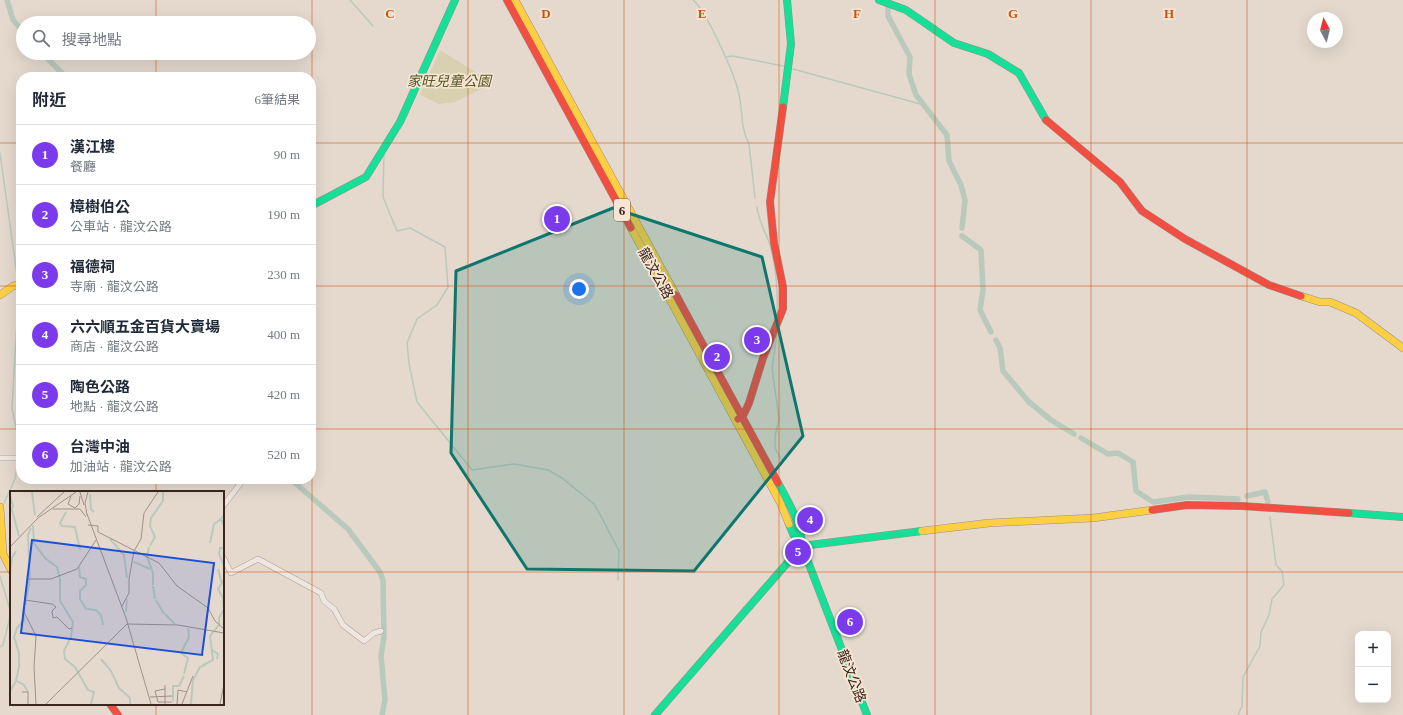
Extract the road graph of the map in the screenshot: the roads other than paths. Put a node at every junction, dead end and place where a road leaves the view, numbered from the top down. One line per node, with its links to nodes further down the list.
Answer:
1 (455, 0): 8 (main road)
2 (507, 0): 6 (main road, 龍汶公路 / 6)
3 (515, 0): 6 (main road, 龍汶公路 / 6)
4 (787, 0): 12 (main road)
5 (879, 0): 11 (main road)
6 (556, 84): 7 (main road, 龍汶公路 / 6)
7 (617, 194): 12 (main road, 龍汶公路 / 6); 13 (main road, 龍汶公路 / 6)
8 (316, 203)
9 (16, 285): 10 (main road)
10 (0, 294)
11 (1403, 348)
12 (743, 416): 13 (main road); 20 (main road, 龍汶公路 / 6)
13 (736, 421): 20 (main road, 龍汶公路 / 6)
14 (0, 458): 15 (street)
15 (16, 458)
16 (240, 484): 17 (street)
17 (224, 505)
18 (0, 507): 22 (main road)
19 (1403, 517): 20 (main road)
20 (802, 546): 26 (main road); 27 (main road, 龍汶公路 / 6)
21 (224, 559): 23 (street)
22 (10, 568)
23 (381, 631)
24 (111, 705): 25 (main road)
25 (118, 715)
26 (655, 715)
27 (867, 715)

